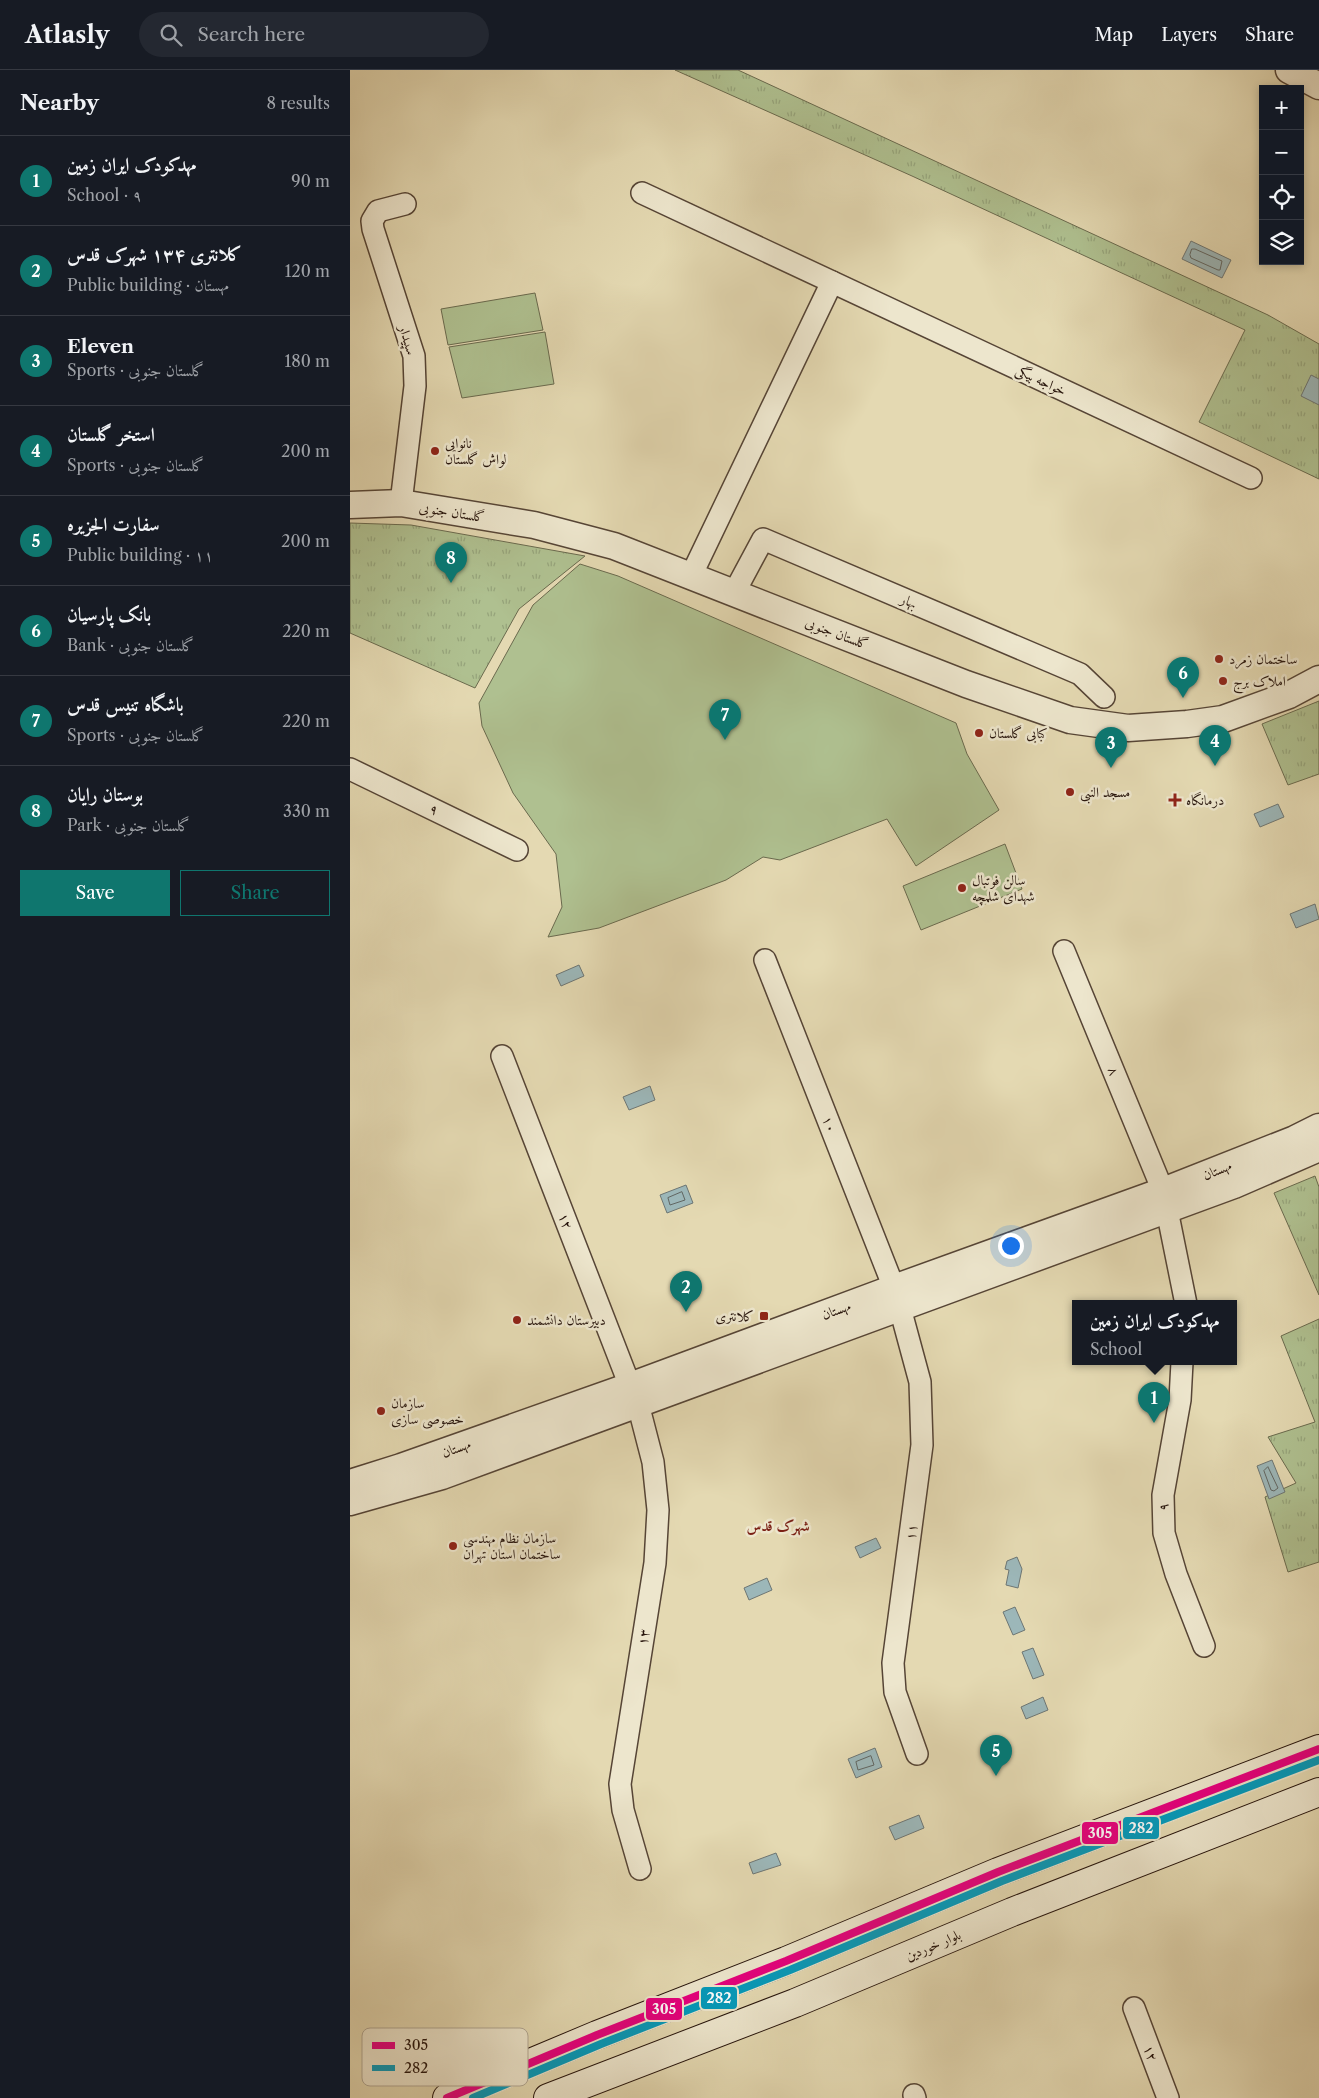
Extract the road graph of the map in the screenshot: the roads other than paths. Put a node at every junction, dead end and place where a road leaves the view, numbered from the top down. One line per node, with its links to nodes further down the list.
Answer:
1 (1289, 70): 2 (street)
2 (1319, 86)
3 (642, 193): 5 (street, خواجه بیگی)
4 (406, 204): 7 (street, سپیدار)
5 (832, 282): 6 (street, خواجه بیگی); 9 (street)
6 (1251, 478)
7 (401, 503): 8 (street, گلستان جنوبی); 9 (street, گلستان جنوبی)
8 (350, 505)
9 (691, 576): 10 (street, گلستان جنوبی)
10 (734, 593): 11 (street, گلستان جنوبی); 12 (street, بهار)
11 (1319, 679)
12 (1104, 697)
13 (350, 769): 14 (street, ۹)
14 (517, 850)
15 (1064, 951): 20 (street, ۸)
16 (765, 960): 21 (street, ۱۰)
17 (502, 1056): 24 (street, ۱۲)
18 (1319, 1127): 20 (street, مهستان)
19 (1319, 1148): 20 (street)
20 (1165, 1201): 21 (street, مهستان); 22 (street)
21 (897, 1298): 24 (street, مهستان); 30 (street, ۱۱)
22 (1185, 1300)
23 (1182, 1365): 28 (street, ۹)
24 (634, 1395): 25 (street, مهستان); 32 (street, ۱۳)
25 (454, 1460): 26 (street, مهستان); 27 (street)
26 (350, 1482)
27 (350, 1502)
28 (1204, 1646)
29 (1319, 1749): 34 (main road)
30 (917, 1754)
31 (1319, 1792): 37 (main road, بلوار خوردین)
32 (640, 1869)
33 (1134, 2008): 38 (street, ۱۲)
34 (528, 2065)
35 (476, 2086): 36 (main road)
36 (447, 2098)
37 (548, 2098)
38 (1168, 2098)

